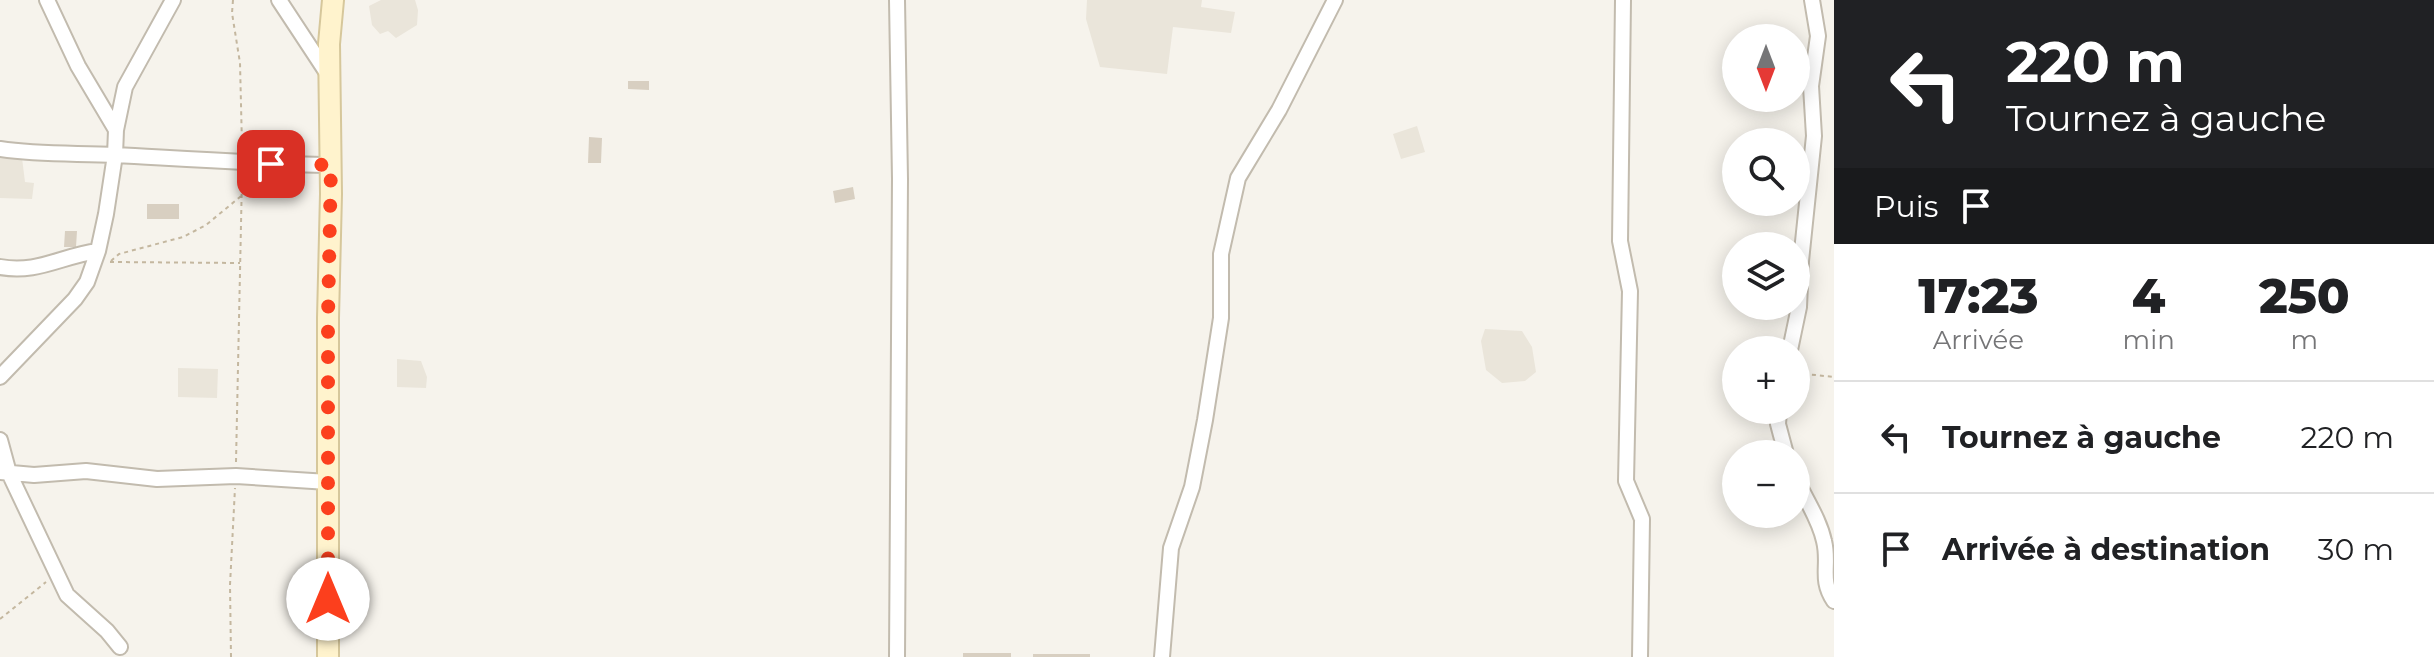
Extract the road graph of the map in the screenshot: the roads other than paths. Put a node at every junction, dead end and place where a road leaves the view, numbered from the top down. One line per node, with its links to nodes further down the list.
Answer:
1 (47, 0): 10 (street)
2 (173, 0): 10 (street)
3 (279, 0): 9 (street)
4 (333, 0): 9 (street)
5 (897, 0): 25 (street)
6 (1335, 0): 26 (street)
7 (1623, 0): 27 (street)
8 (1812, 0): 16 (street)
9 (330, 77): 13 (street)
10 (116, 130): 12 (street)
11 (0, 149): 12 (street)
12 (115, 155): 13 (street); 14 (street)
13 (331, 165): 20 (street)
14 (98, 251): 15 (street); 17 (street)
15 (0, 267)
16 (1793, 336)
17 (0, 377)
18 (0, 440): 19 (street)
19 (5, 472): 20 (street); 23 (street)
20 (328, 482): 24 (street)
21 (1810, 508): 22 (street)
22 (1834, 601)
23 (120, 647)
24 (328, 657)
25 (897, 657)
26 (1162, 657)
27 (1640, 657)

